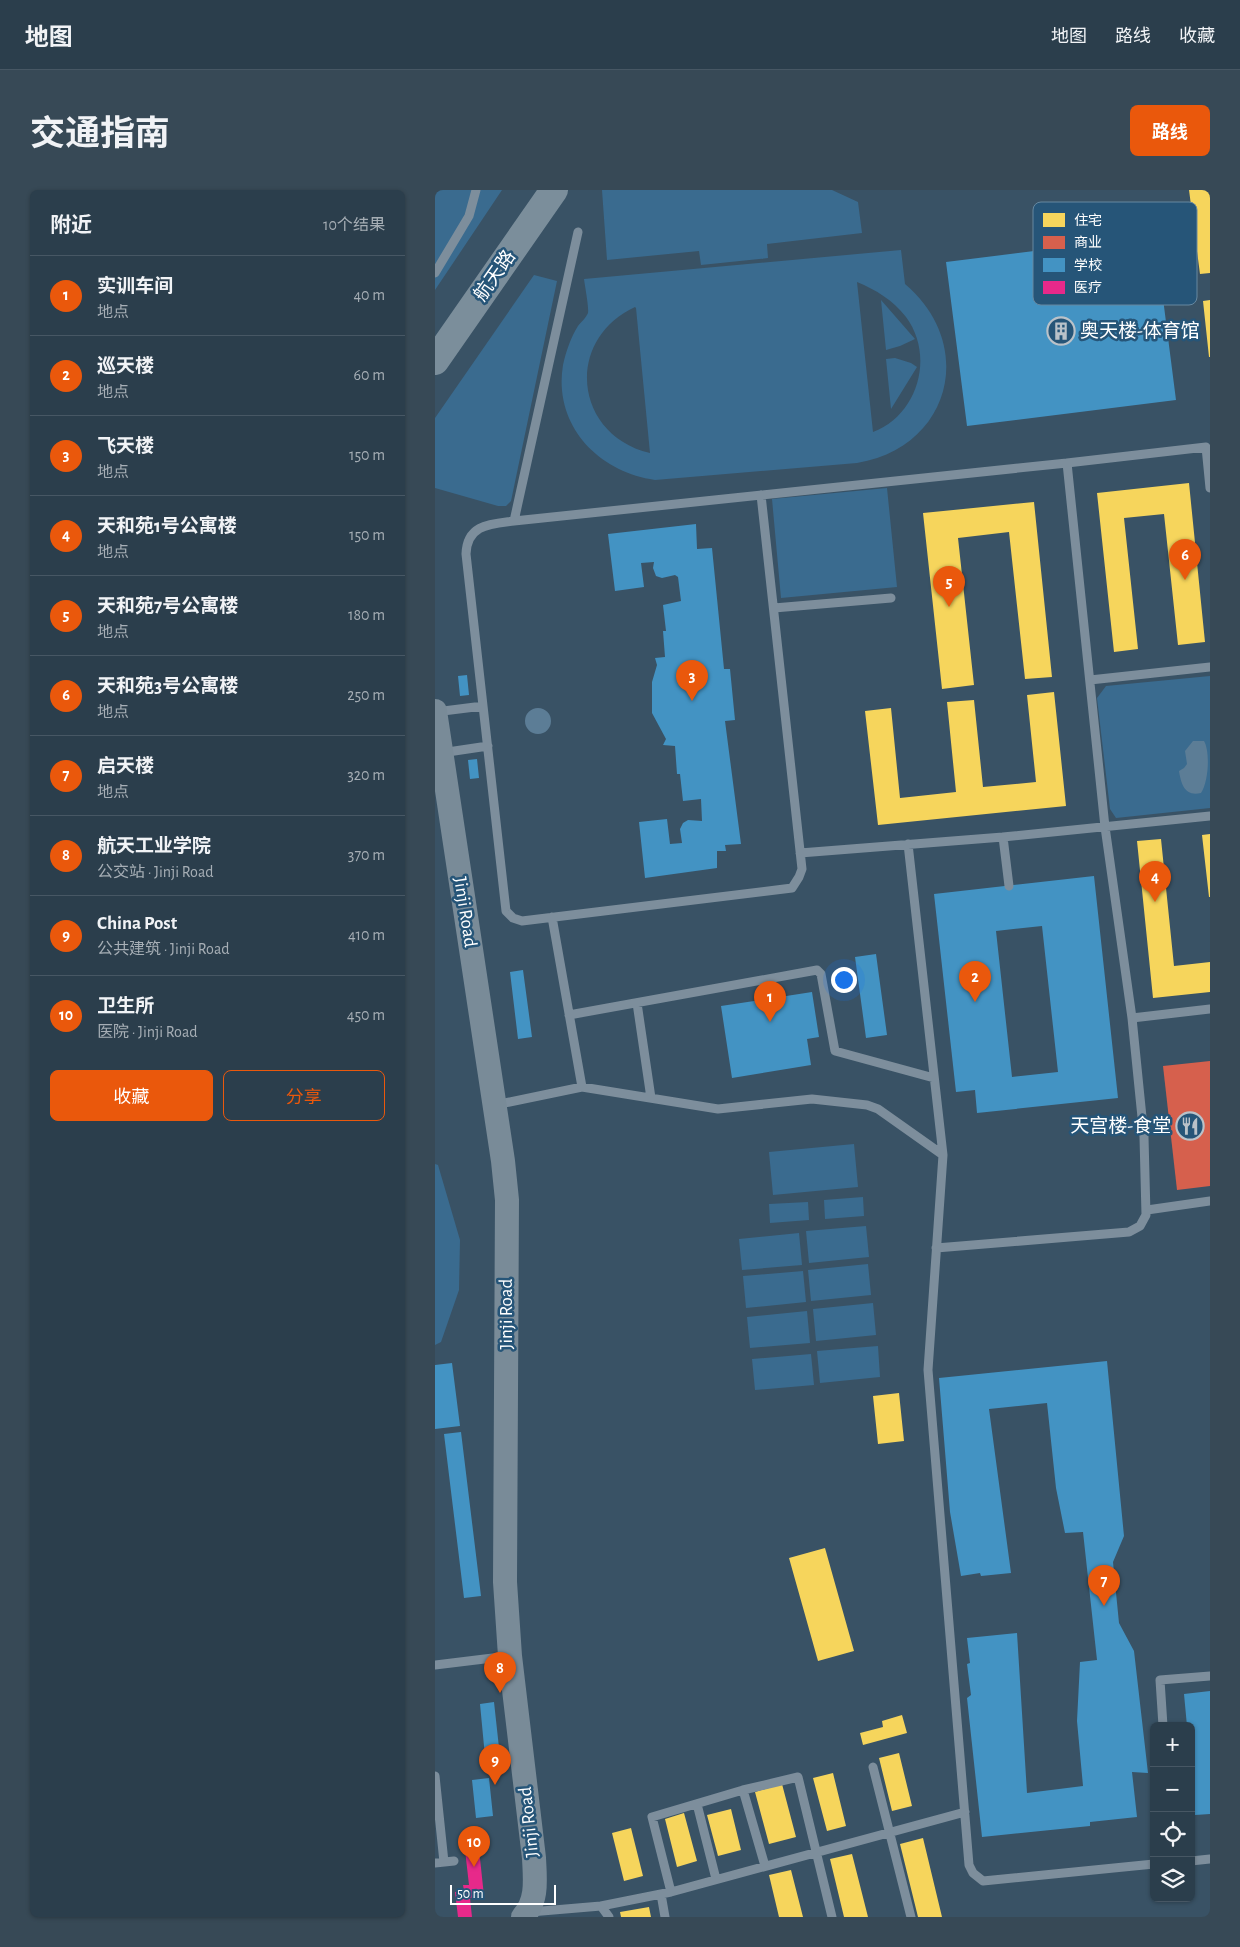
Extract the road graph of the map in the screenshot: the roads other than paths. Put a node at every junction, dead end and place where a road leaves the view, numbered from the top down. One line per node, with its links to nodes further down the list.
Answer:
1 (476, 190): 5 (lane)
2 (538, 190): 6 (main road)
3 (554, 190): 7 (main road, 航天路)
4 (578, 232): 12 (lane)
5 (435, 273)
6 (435, 334)
7 (435, 361)
8 (1208, 447): 9 (lane); 10 (lane)
9 (1067, 463): 11 (lane); 16 (lane)
10 (1210, 488)
11 (761, 495): 12 (lane); 14 (lane)
12 (514, 522): 17 (lane)
13 (891, 598): 14 (lane)
14 (774, 608): 25 (lane)
15 (1210, 667): 16 (lane)
16 (1090, 680): 22 (lane)
17 (483, 706): 18 (lane); 19 (lane)
18 (435, 711): 20 (main road, Jinji Road)
19 (488, 746): 20 (lane); 27 (lane)
20 (441, 753): 35 (main road, Jinji Road)
21 (1210, 816): 22 (lane)
22 (1105, 827): 23 (lane); 31 (lane)
23 (1003, 837): 24 (lane); 26 (lane)
24 (908, 844): 25 (lane); 32 (lane)
25 (800, 853): 27 (lane)
26 (1009, 886)
27 (552, 917): 30 (lane)
28 (637, 1003): 30 (lane); 32 (lane); 34 (lane)
29 (1210, 1009): 31 (lane)
30 (569, 1015): 33 (lane)
31 (1132, 1018): 38 (lane)
32 (934, 1078): 36 (lane)
33 (582, 1087): 34 (lane); 35 (lane)
34 (651, 1098): 36 (lane)
35 (495, 1105): 40 (main road, Jinji Road)
36 (943, 1156): 39 (lane)
37 (1210, 1201): 38 (lane)
38 (1147, 1210): 39 (lane)
39 (936, 1248): 48 (lane)
40 (511, 1656): 41 (lane); 60 (main road, Jinji Road)
41 (435, 1665)
42 (1210, 1676): 43 (lane)
43 (1163, 1722)
44 (873, 1767): 49 (lane)
45 (435, 1776): 53 (lane)
46 (743, 1790): 47 (lane); 50 (lane); 55 (lane)
47 (697, 1804): 56 (lane); 57 (lane)
48 (965, 1812): 49 (lane); 54 (lane)
49 (890, 1832): 50 (lane); 64 (lane)
50 (817, 1852): 55 (lane); 63 (lane)
51 (1210, 1859): 52 (lane)
52 (1195, 1861)
53 (445, 1862)
54 (1150, 1864)
55 (765, 1866): 56 (lane)
56 (716, 1880): 57 (lane)
57 (671, 1892): 58 (lane)
58 (661, 1894): 59 (lane); 62 (lane)
59 (601, 1906): 60 (lane); 61 (lane)
60 (525, 1914)
61 (609, 1917)
62 (665, 1917)
63 (833, 1917)
64 (911, 1917)

